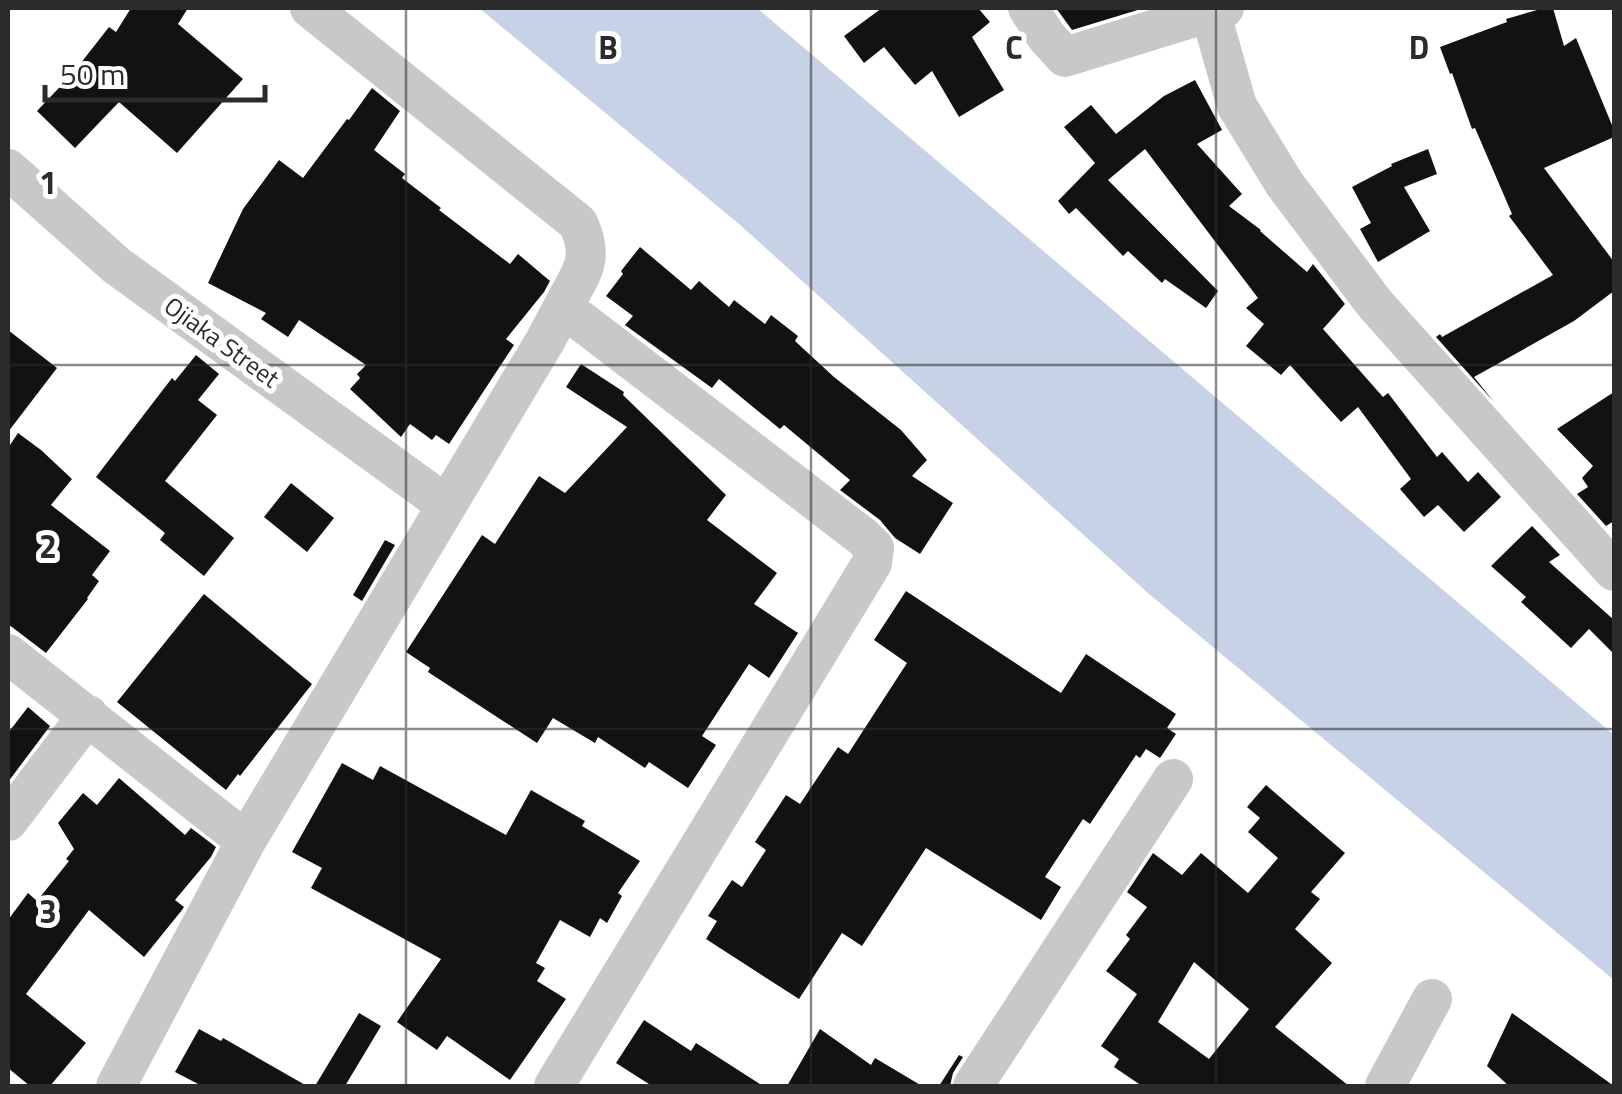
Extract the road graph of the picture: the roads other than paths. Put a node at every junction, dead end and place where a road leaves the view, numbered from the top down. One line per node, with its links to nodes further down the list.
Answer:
1 (310, 8): 5 (street)
2 (1028, 8): 3 (street)
3 (1217, 9): 7 (street)
4 (8, 169): 6 (street, Ojiaka Street)
5 (562, 308): 6 (street); 15 (street)
6 (445, 504): 12 (street)
7 (1614, 571)
8 (8, 654): 9 (street)
9 (88, 715): 11 (street); 12 (street)
10 (1173, 779): 16 (street)
11 (8, 822)
12 (246, 841): 14 (street)
13 (1432, 1000): 17 (street)
14 (116, 1086)
15 (554, 1086)
16 (973, 1086)
17 (1385, 1086)

